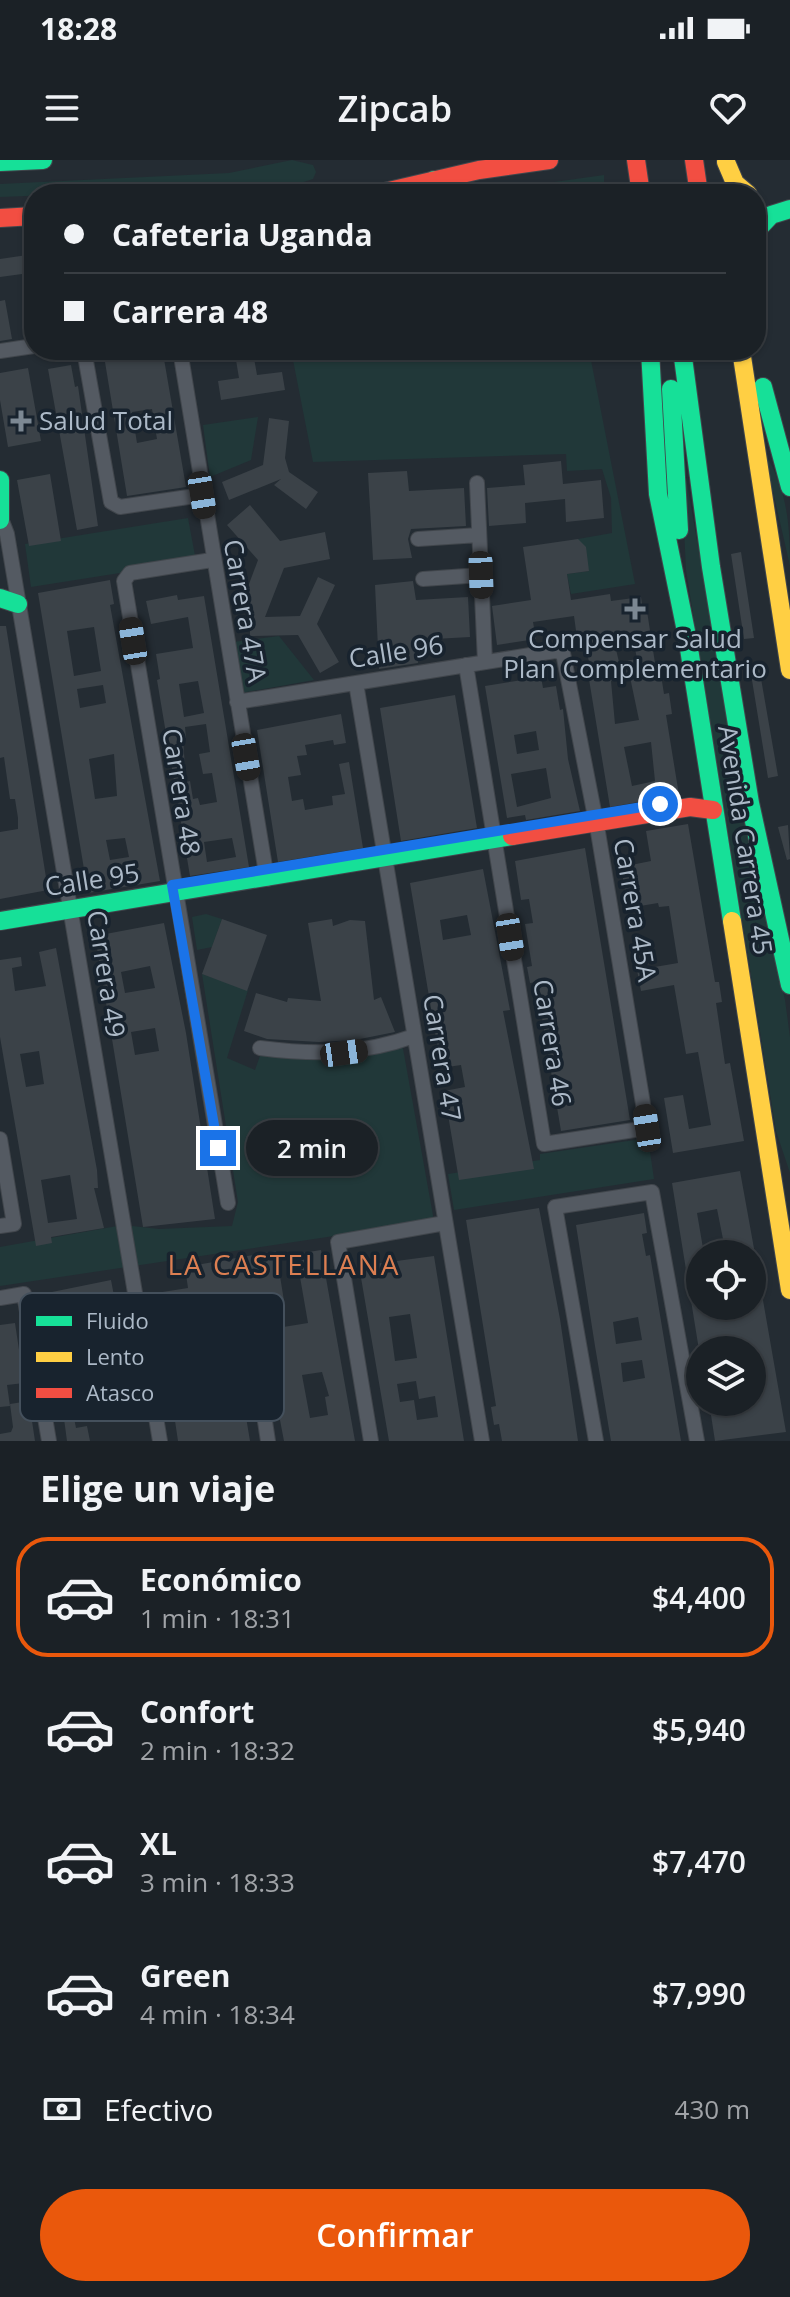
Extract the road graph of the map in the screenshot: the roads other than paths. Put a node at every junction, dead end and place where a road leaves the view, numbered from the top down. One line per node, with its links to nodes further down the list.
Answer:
1 (43, 160): 8 (main road)
2 (549, 160): 9 (main road)
3 (623, 160): 10 (main road)
4 (636, 160): 11 (main road)
5 (652, 160): 12 (main road)
6 (694, 160): 13 (main road)
7 (721, 161): 14 (main road); 15 (main road); 16 (main road)
8 (0, 162)
9 (425, 184)
10 (628, 184)
11 (631, 184)
12 (656, 184)
13 (698, 184)
14 (718, 184)
15 (727, 184)
16 (736, 184)
17 (790, 195): 18 (main road)
18 (766, 196)
19 (790, 209): 22 (main road)
20 (24, 217): 21 (main road)
21 (0, 218)
22 (766, 220)
23 (24, 347): 24 (street)
24 (0, 351)
25 (86, 360): 37 (street)
26 (182, 360): 37 (street, Carrera 47A)
27 (651, 360): 44 (main road, Avenida Carrera 45)
28 (667, 360): 44 (main road, Avenida Carrera 45)
29 (683, 360): 62 (main road, Avenida Carrera 45)
30 (727, 360): 36 (main road)
31 (742, 360): 36 (main road)
32 (758, 360): 35 (main road)
33 (0, 480): 38 (main road)
34 (477, 483): 39 (street)
35 (790, 487)
36 (761, 493): 49 (main road)
37 (202, 495): 41 (street, Carrera 47A)
38 (0, 518): 45 (street, Carrera 49)
39 (479, 535): 40 (street); 42 (street)
40 (418, 539)
41 (212, 560): 51 (street, Carrera 47A); 58 (street, Carrera 48)
42 (481, 575): 43 (street); 47 (street)
43 (423, 579)
44 (678, 587): 52 (main road, Avenida Carrera 45)
45 (9, 601): 59 (street, Carrera 49)
46 (563, 653): 47 (street, Calle 96); 54 (street, Carrera 45A)
47 (485, 662): 48 (street, Calle 96)
48 (466, 665): 50 (street, Calle 96); 55 (street, Carrera 46)
49 (790, 670)
50 (356, 683): 51 (street, Calle 96); 56 (street, Carrera 47)
51 (237, 702): 57 (street, Carrera 47A)
52 (710, 789): 53 (main road, Avenida Carrera 45); 54 (main road, Calle 95)
53 (713, 810): 54 (main road, Calle 95); 65 (main road, Avenida Carrera 45)
54 (595, 820): 55 (main road, Calle 95); 67 (street, Carrera 45A)
55 (494, 837): 56 (main road, Calle 95); 67 (street, Carrera 46)
56 (384, 856): 57 (main road, Calle 95); 63 (street, Carrera 47)
57 (267, 874): 58 (main road, Calle 95)
58 (172, 889): 59 (main road, Calle 95); 69 (street, Carrera 48)
59 (70, 906): 60 (main road, Calle 95); 61 (main road, Calle 95); 73 (street, Carrera 49)
60 (0, 913)
61 (0, 921)
62 (790, 985)
63 (414, 1036): 64 (street); 70 (street, Carrera 47)
64 (260, 1048)
65 (766, 1132): 68 (main road); 72 (main road, Avenida Carrera 45)
66 (0, 1139): 71 (street)
67 (544, 1144)
68 (790, 1186)
69 (228, 1203)
70 (445, 1223): 82 (street); 83 (street, Carrera 47)
71 (7, 1225)
72 (790, 1290)
73 (135, 1293)
74 (20, 1295): 75 (street)
75 (0, 1298)
76 (46, 1421): 79 (street)
77 (157, 1421): 80 (street, Carrera 49)
78 (265, 1421): 81 (street)
79 (49, 1441)
80 (160, 1441)
81 (268, 1441)
82 (371, 1441)
83 (482, 1441)
84 (596, 1441): 85 (street)
85 (697, 1441)

